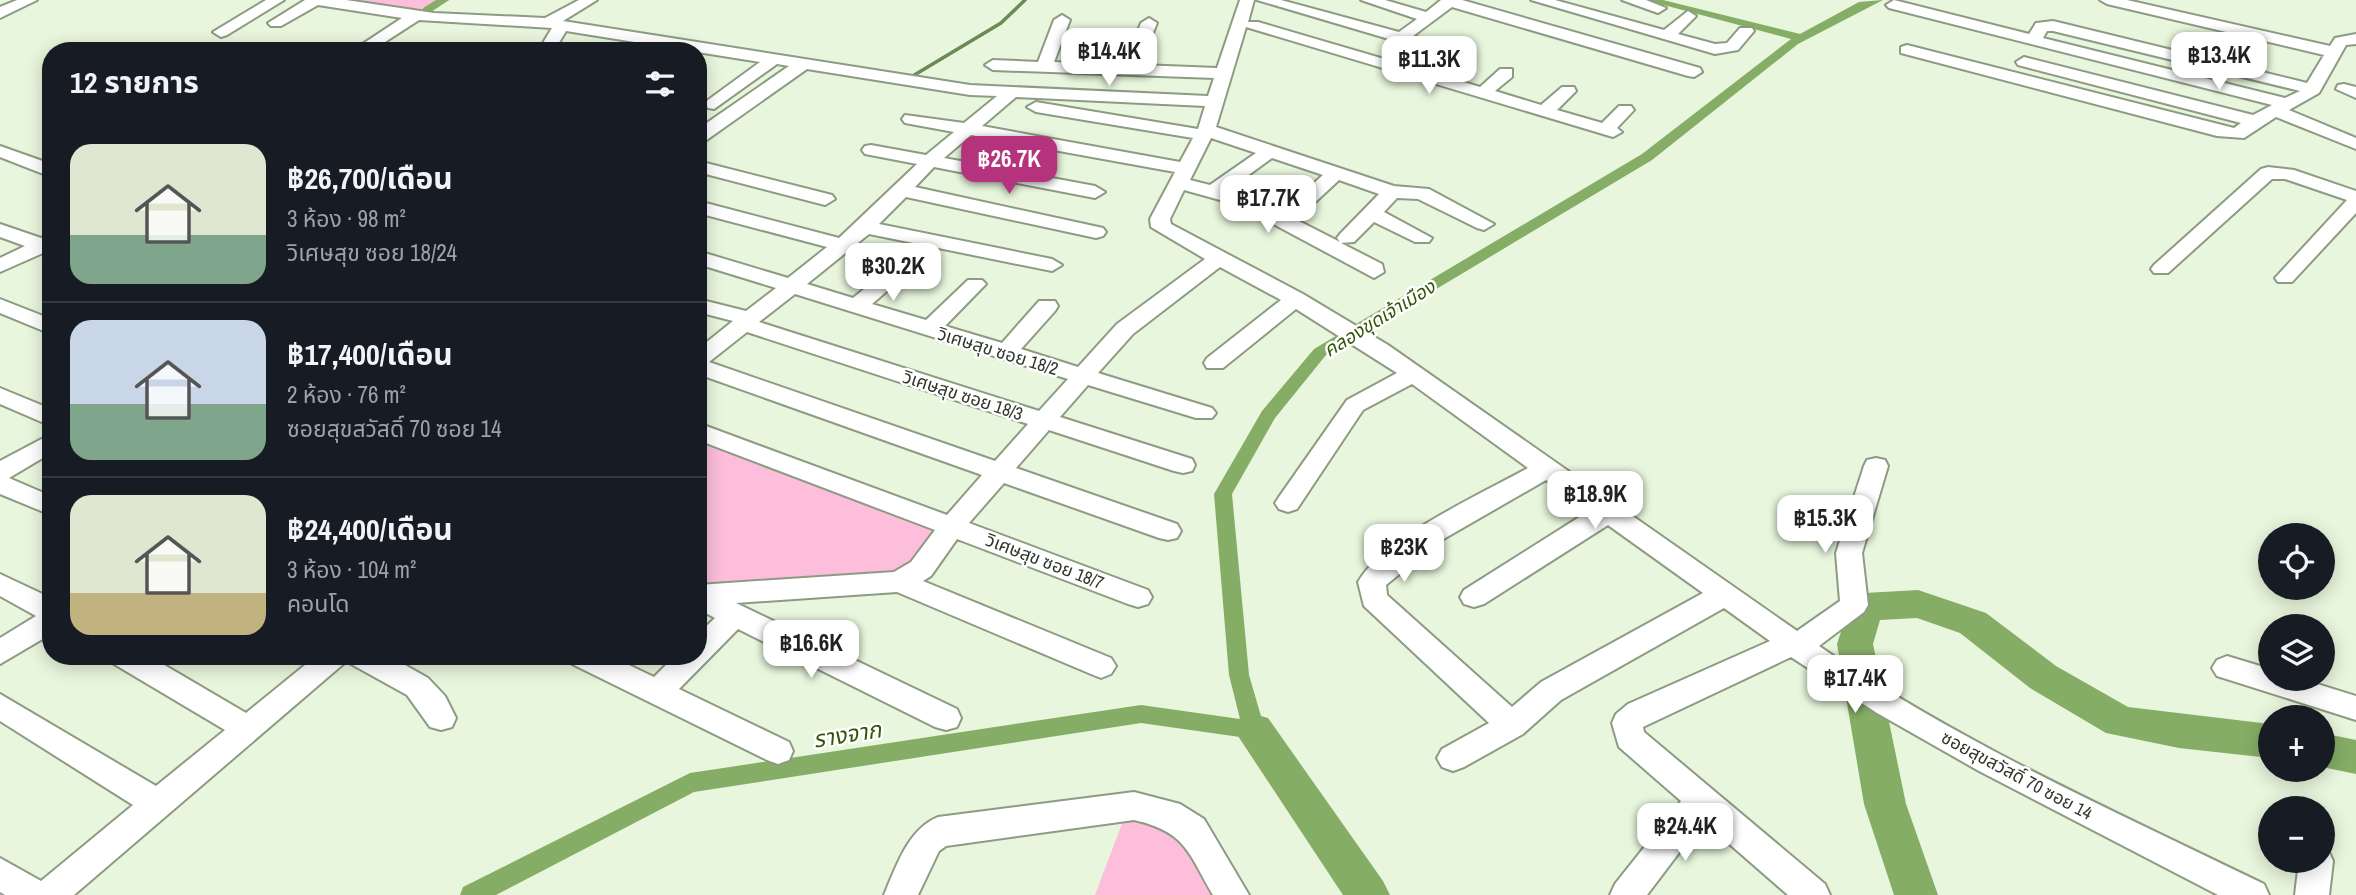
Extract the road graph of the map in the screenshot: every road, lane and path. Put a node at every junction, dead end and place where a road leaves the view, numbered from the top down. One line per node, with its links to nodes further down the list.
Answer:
1 (30, 0): 14 (street)
2 (277, 0): 24 (street)
3 (316, 0): 15 (street); 19 (street)
4 (590, 0): 21 (street)
5 (1247, 0): 46 (street)
6 (1265, 0): 26 (street)
7 (1371, 0): 17 (street)
8 (1538, 0): 25 (street)
9 (1629, 0): 13 (street)
10 (2107, 0): 35 (street)
11 (1450, 1): 17 (street); 45 (street)
12 (1894, 5): 27 (street)
13 (1658, 8)
14 (0, 13)
15 (415, 16): 21 (street); 29 (street)
16 (1688, 16): 25 (street)
17 (1428, 17): 26 (street)
18 (1062, 20): 42 (street)
19 (275, 23)
20 (1149, 23): 43 (street)
21 (555, 25): 30 (street); 31 (street)
22 (1253, 25): 41 (street)
23 (1746, 31): 25 (street)
24 (221, 32)
25 (1667, 36)
26 (1401, 38): 32 (street); 41 (street)
27 (2035, 39): 48 (street); 54 (street)
28 (2356, 39): 35 (street)
29 (374, 42)
30 (549, 42)
31 (622, 42)
32 (1437, 48)
33 (1907, 50): 58 (street)
34 (707, 52): 37 (street)
35 (2333, 52): 48 (street)
36 (1454, 57): 47 (street)
37 (774, 59): 39 (street); 53 (street)
38 (2024, 62): 58 (street)
39 (803, 64): 51 (street); 59 (street)
40 (993, 65): 42 (street)
41 (1365, 65): 47 (street)
42 (1044, 67): 43 (street)
43 (1129, 69): 46 (street)
44 (1506, 72): 50 (street)
45 (1694, 72)
46 (1226, 73): 52 (street)
47 (1429, 76): 50 (street)
48 (2313, 89): 54 (street)
49 (1568, 92): 56 (street)
50 (1483, 93): 56 (street)
51 (1006, 97): 52 (street); 60 (street); 61 (street)
52 (1216, 101): 61 (street)
53 (714, 104)
54 (2280, 107): 58 (street); 62 (street)
55 (1625, 110): 56 (street)
56 (1545, 111)
57 (911, 119): 60 (street)
58 (2255, 121)
59 (707, 130)
60 (967, 130): 66 (street); 70 (street)
61 (1205, 133): 64 (street); 70 (street)
62 (2356, 144)
63 (870, 150): 66 (street)
64 (1270, 151): 69 (street); 72 (street)
65 (0, 152): 67 (street)
66 (930, 161): 71 (street); 73 (street)
67 (42, 168)
68 (707, 168): 75 (street)
69 (1336, 173): 74 (street); 77 (street)
70 (1183, 176): 72 (street); 89 (street, ซอยสุขสวัสดิ์ 70 ซอย 14)
71 (901, 190): 81 (street); 83 (street)
72 (1215, 191): 95 (street)
73 (1095, 192)
74 (1392, 192): 79 (street); 80 (street)
75 (825, 199)
76 (2356, 200): 94 (street); 96 (street)
77 (1303, 204)
78 (707, 209): 87 (street)
79 (1370, 213): 84 (street); 85 (street)
80 (1483, 224)
81 (864, 227): 87 (street); 91 (street)
82 (0, 230): 86 (street)
83 (1096, 232)
84 (1347, 238)
85 (1422, 238)
86 (42, 243)
87 (843, 245): 98 (street)
88 (42, 248): 92 (street)
89 (1217, 259): 99 (street, ซอยสุขสวัสดิ์ 70 ซอย 14); 112 (street)
90 (707, 260): 98 (street, วิเศษสุข ซอย 18/2)
91 (1052, 265)
92 (0, 266)
93 (903, 267): 101 (street)
94 (2161, 269)
95 (1374, 272)
96 (2285, 278)
97 (975, 284): 106 (street)
98 (794, 286): 101 (street, วิเศษสุข ซอย 18/2); 104 (street)
99 (1295, 299): 109 (street); 111 (street, ซอยสุขสวัสดิ์ 70 ซอย 14)
100 (0, 304): 105 (street)
101 (856, 306): 106 (street, วิเศษสุข ซอย 18/2)
102 (1047, 306): 107 (street)
103 (707, 308): 104 (street, วิเศษสุข ซอย 18/3)
104 (746, 322): 108 (street); 116 (street, วิเศษสุข ซอย 18/3)
105 (42, 323)
106 (929, 329): 107 (street, วิเศษสุข ซอย 18/2)
107 (1005, 353): 112 (street, วิเศษสุข ซอย 18/2)
108 (707, 355)
109 (1215, 363)
110 (707, 366): 123 (street)
111 (1414, 374): 121 (street, ซอยสุขสวัสดิ์ 70 ซอย 14); 126 (street)
112 (1083, 377): 114 (street, วิเศษสุข ซอย 18/2); 116 (street)
113 (0, 395): 115 (street)
114 (1204, 413)
115 (42, 414)
116 (1044, 421): 119 (street, วิเศษสุข ซอย 18/3); 123 (street)
117 (707, 435): 128 (street, วิเศษสุข ซอย 18/7)
118 (42, 447): 122 (street)
119 (1183, 465)
120 (1876, 466): 141 (street)
121 (1546, 468): 127 (street, ซอยสุขสวัสดิ์ 70 ซอย 14); 155 (street)
122 (0, 472)
123 (999, 472): 128 (street); 129 (street)
124 (0, 484): 125 (street)
125 (42, 502)
126 (1288, 503)
127 (1608, 512): 132 (street, ซอยสุขสวัสดิ์ 70 ซอย 14); 135 (street)
128 (953, 525): 130 (street); 134 (street, วิเศษสุข ซอย 18/7)
129 (1168, 531)
130 (899, 582): 133 (street); 148 (street)
131 (0, 584): 137 (street)
132 (1724, 594): 141 (street, ซอยสุขสวัสดิ์ 70 ซอย 14); 155 (street)
133 (707, 595)
134 (1138, 597)
135 (1474, 597)
136 (707, 601): 138 (street)
137 (42, 606)
138 (735, 615): 140 (street); 154 (street)
139 (42, 626): 142 (street)
140 (707, 643)
141 (1797, 646): 159 (street); 169 (street, ซอยสุขสวัสดิ์ 70 ซอย 14)
142 (0, 653)
143 (139, 665): 156 (street)
144 (325, 665): 156 (street)
145 (380, 665): 153 (street)
146 (600, 665): 150 (street)
147 (685, 665): 150 (street)
148 (1101, 666)
149 (2227, 668): 152 (street)
150 (657, 693): 157 (street)
151 (0, 706): 160 (street)
152 (2356, 708)
153 (441, 718)
154 (946, 718)
155 (1512, 725): 158 (street)
156 (248, 729): 160 (street)
157 (778, 751)
158 (1453, 758)
159 (1701, 799): 167 (street); 168 (street)
160 (158, 804): 164 (street)
161 (0, 873): 163 (street)
162 (2315, 873): 170 (street)
163 (34, 895)
164 (49, 895)
165 (901, 895): 166 (street)
166 (1232, 895)
167 (1627, 895)
168 (1813, 895)
169 (2252, 895)
170 (2312, 895)

